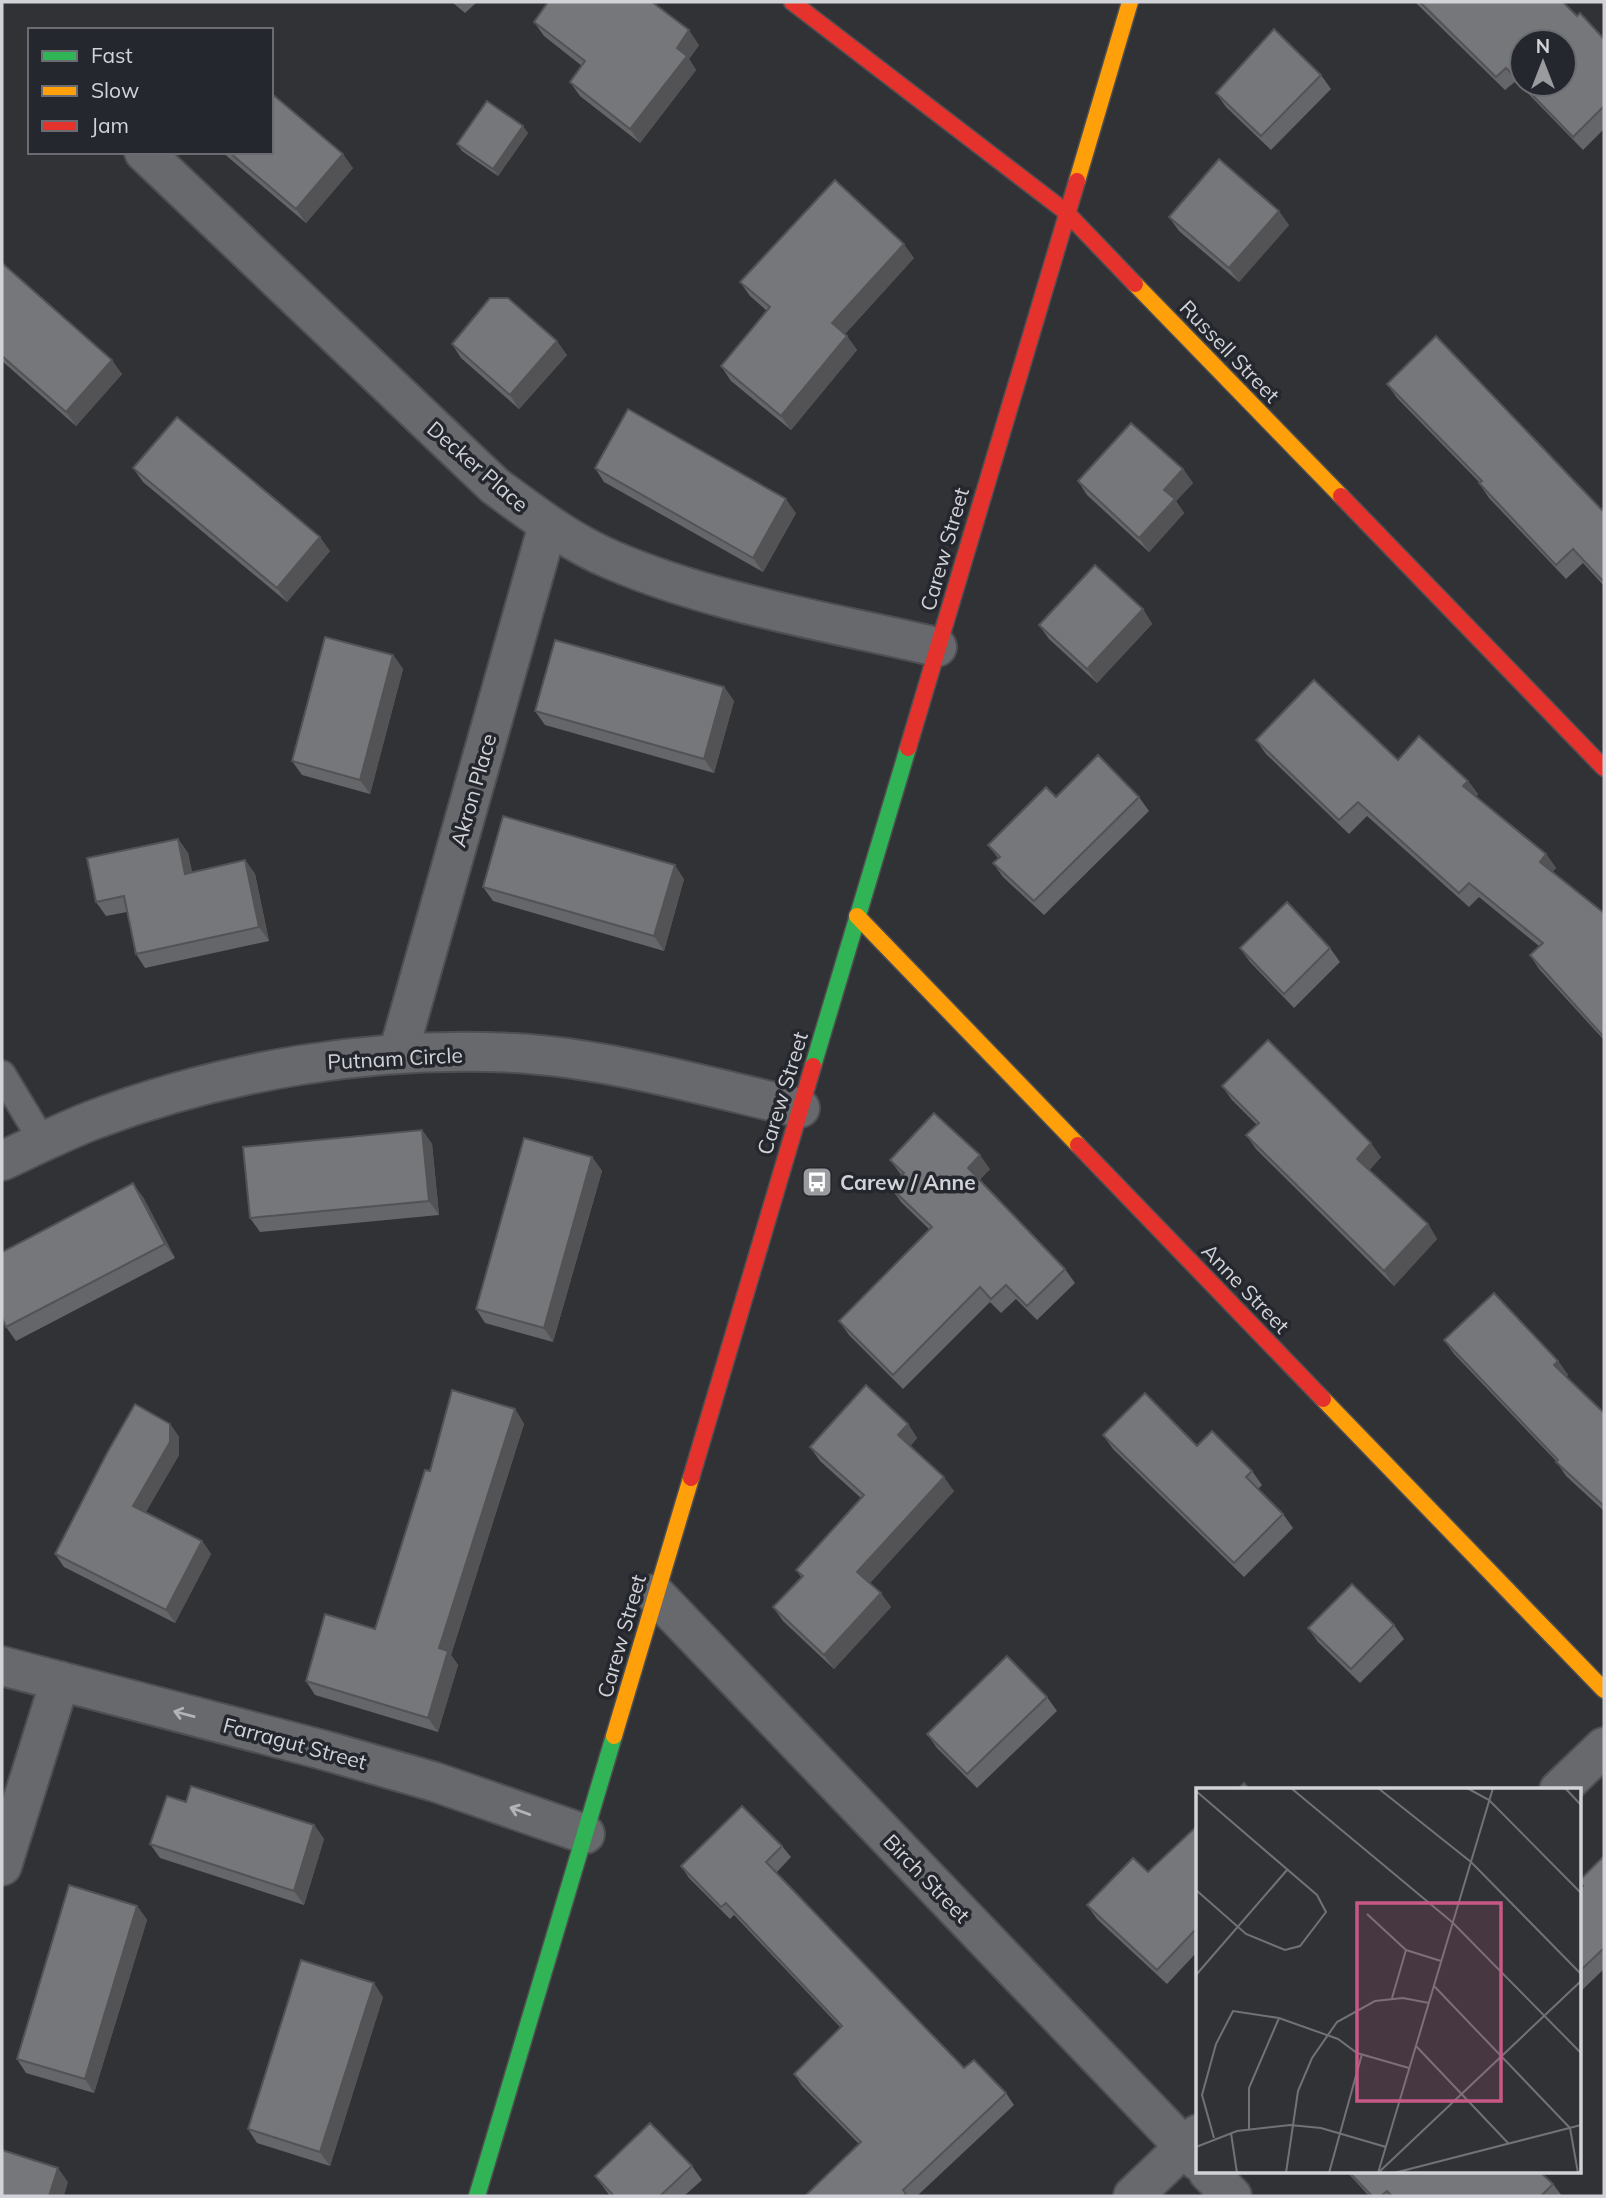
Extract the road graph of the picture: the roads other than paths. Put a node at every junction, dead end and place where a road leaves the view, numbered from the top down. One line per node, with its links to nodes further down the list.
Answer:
1 (792, 2): 4 (street, Russell Street)
2 (1130, 2): 4 (street, Carew Street)
3 (146, 154): 5 (street, Decker Place)
4 (1066, 212): 6 (street, Carew Street); 7 (street, Russell Street)
5 (548, 525): 6 (street, Decker Place); 9 (street, Akron Place)
6 (937, 647): 8 (street, Carew Street)
7 (1604, 768)
8 (857, 916): 11 (street, Carew Street); 17 (street, Anne Street)
9 (398, 1054): 11 (street, Putnam Circle); 12 (street, Putnam Circle)
10 (2, 1074): 12 (lane)
11 (800, 1108): 14 (street, Carew Street)
12 (43, 1142): 13 (street, Putnam Circle)
13 (2, 1161)
14 (655, 1594): 20 (street, Carew Street); 22 (street, Birch Street)
15 (2, 1666): 16 (street, Farragut Street)
16 (60, 1681): 20 (street, Farragut Street, one-way to 16); 21 (street)
17 (1604, 1690)
18 (1604, 1747): 19 (street)
19 (1561, 1788)
20 (584, 1834): 25 (street, Carew Street)
21 (2, 1866)
22 (1196, 2152)
23 (1196, 2154): 26 (street)
24 (1214, 2174): 27 (street, Birch Street)
25 (477, 2196)
26 (1133, 2196)
27 (1232, 2196)

